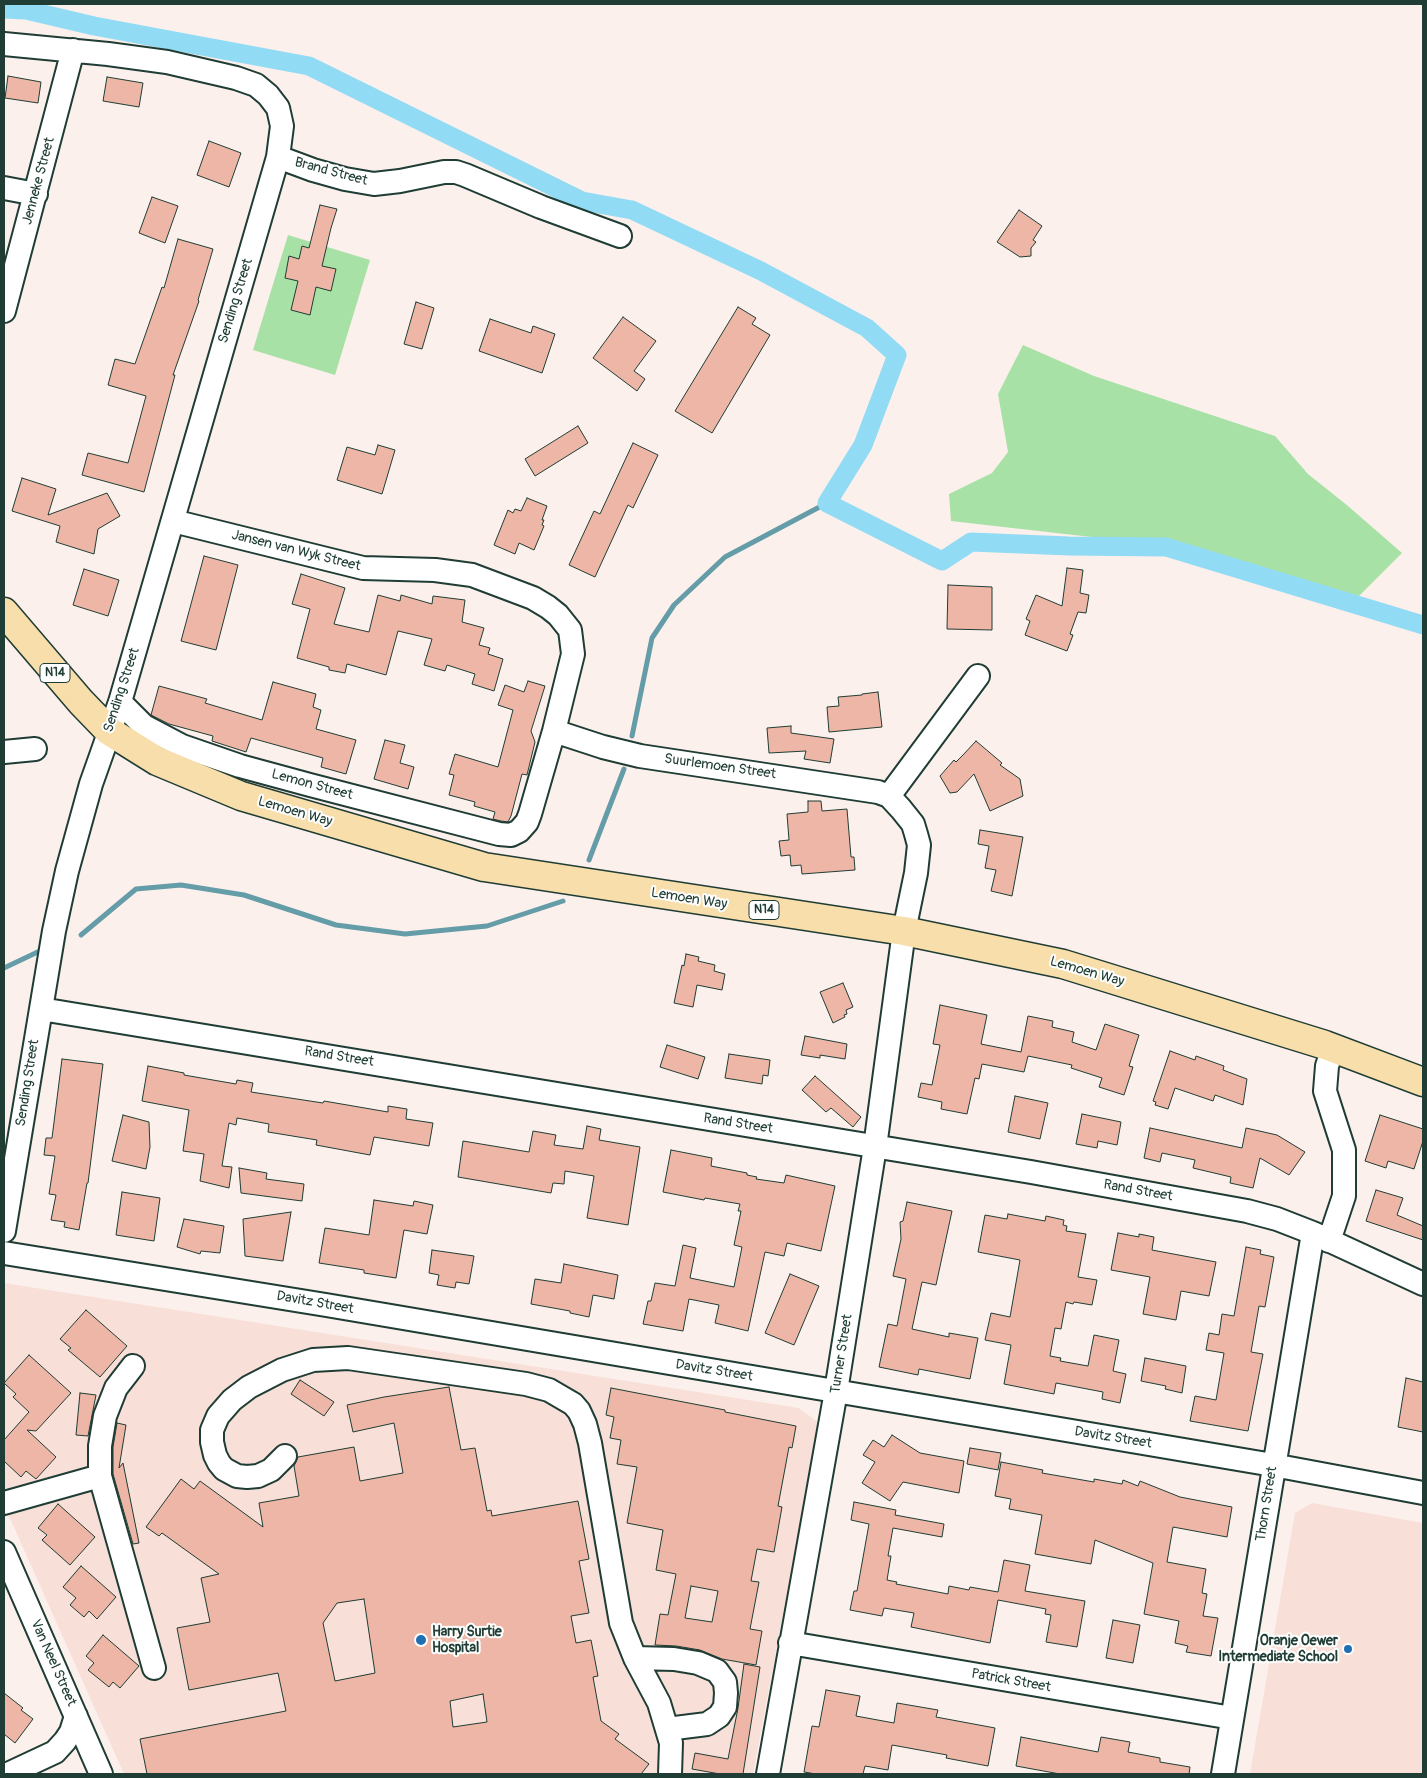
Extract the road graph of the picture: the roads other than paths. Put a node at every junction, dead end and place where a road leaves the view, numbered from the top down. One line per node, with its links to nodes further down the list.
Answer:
1 (4, 44): 2 (street, Brand Street)
2 (73, 50): 3 (street, Brand Street); 5 (street, Jenneke Street)
3 (278, 157): 6 (street, Brand Street); 8 (street, Sending Street)
4 (4, 188): 5 (street)
5 (36, 194): 7 (street, Jenneke Street)
6 (620, 236)
7 (4, 312)
8 (173, 521): 11 (street, Sending Street); 13 (street, Jansen van Wyk Street)
9 (4, 612): 12 (highway, N14)
10 (978, 676): 16 (street)
11 (120, 702): 12 (street, Sending Street); 17 (street, Lemon Street)
12 (109, 731): 18 (highway, Lemoen Way / N14); 19 (street, Sending Street)
13 (554, 731): 16 (street, Suurlemoen Street); 17 (street, Jansen van Wyk Street)
14 (35, 749): 15 (street)
15 (4, 752)
16 (889, 796): 18 (street)
17 (518, 831)
18 (904, 931): 20 (highway, Lemoen Way / N14); 22 (street, Turner Street)
19 (40, 1009): 22 (street, Rand Street); 23 (street, Sending Street)
20 (1333, 1048): 21 (highway, Lemoen Way / N14); 24 (street, Thorn Street)
21 (1423, 1082)
22 (875, 1147): 24 (street, Rand Street); 28 (street, Turner Street)
23 (4, 1231)
24 (1321, 1237): 26 (street, Rand Street); 30 (street, Thorn Street)
25 (4, 1253): 28 (street, Davitz Street)
26 (1423, 1284)
27 (132, 1366): 31 (street)
28 (836, 1391): 30 (street, Davitz Street); 35 (street, Turner Street)
29 (285, 1456): 36 (street)
30 (1273, 1465): 32 (street, Davitz Street); 39 (street, Thorn Street)
31 (100, 1476): 33 (street); 37 (street)
32 (1423, 1493)
33 (4, 1503)
34 (4, 1552): 38 (street, Van Neel Street)
35 (790, 1643): 39 (street, Patrick Street); 44 (street, Turner Street)
36 (635, 1658): 40 (street); 40 (street)
37 (154, 1668)
38 (76, 1716): 41 (street); 42 (street, Van Neel Street)
39 (1232, 1718): 45 (street, Thorn Street)
40 (667, 1729): 43 (street)
41 (8, 1774)
42 (101, 1774)
43 (670, 1774)
44 (768, 1774)
45 (1222, 1774)

